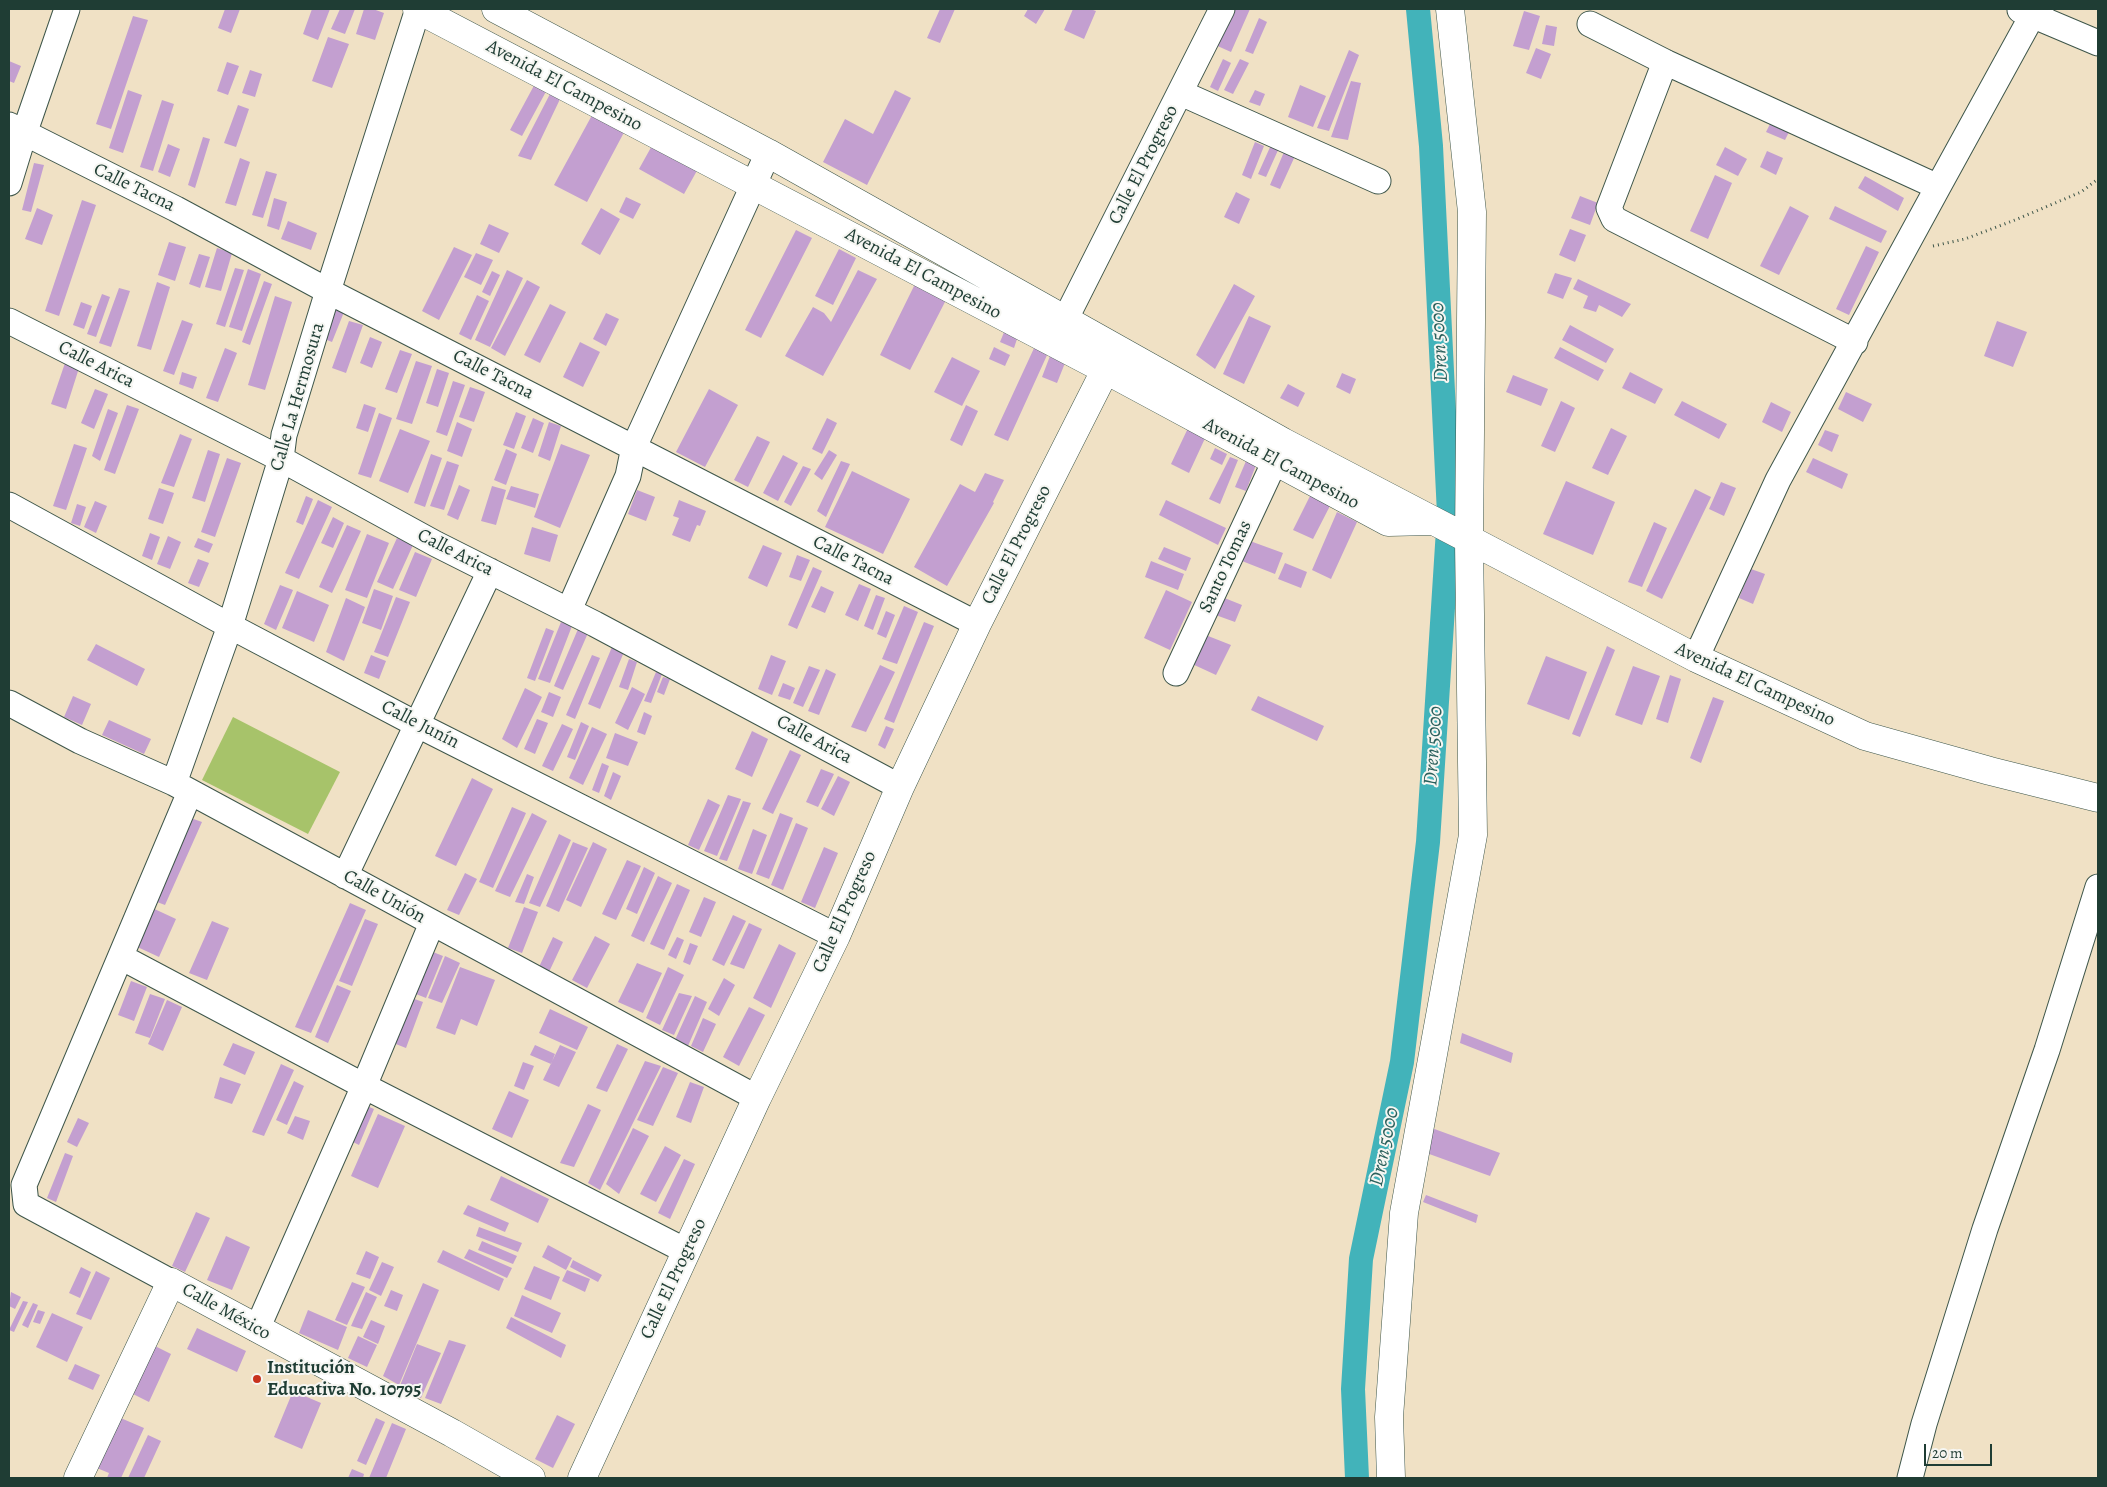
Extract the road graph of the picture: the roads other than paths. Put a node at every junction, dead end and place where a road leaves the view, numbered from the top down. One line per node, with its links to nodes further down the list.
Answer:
1 (67, 9): 11 (street)
2 (418, 9): 15 (street, Avenida El Campesino); 17 (street, Calle La Hermosura)
3 (496, 9): 12 (street, Avenida El Campesino)
4 (1222, 9): 10 (street, Calle El Progreso)
5 (1450, 9): 27 (street)
6 (2030, 11): 8 (street); 16 (street)
7 (1590, 24): 9 (street)
8 (2098, 43)
9 (1665, 62): 16 (street); 20 (street)
10 (1181, 93): 13 (street); 18 (street, Calle El Progreso)
11 (16, 129): 14 (street); 17 (street, Calle Tacna)
12 (768, 153): 15 (street); 18 (street, Avenida El Campesino)
13 (1378, 181)
14 (9, 183)
15 (754, 185): 21 (street, Avenida El Campesino); 22 (street)
16 (1938, 187): 20 (street)
17 (328, 291): 22 (street, Calle Tacna); 23 (street, Calle La Hermosura)
18 (1065, 320): 21 (street, Avenida El Campesino)
19 (9, 321): 23 (street, Calle Arica)
20 (1854, 342): 32 (street)
21 (1111, 360): 24 (street, Avenida El Campesino); 26 (street, Avenida El Campesino); 30 (street, Calle El Progreso)
22 (634, 447): 29 (street); 30 (street, Calle Tacna)
23 (281, 459): 28 (street, Calle Arica); 31 (street, Calle La Hermosura)
24 (1275, 461): 26 (street, Avenida El Campesino); 33 (street, Santo Tomas)
25 (9, 504): 31 (street, Calle Junín)
26 (1432, 521): 27 (street, Avenida El Campesino)
27 (1467, 539): 32 (street, Avenida El Campesino); 53 (street)
28 (490, 571): 29 (street, Calle Arica); 35 (street)
29 (569, 610): 36 (street, Calle Arica)
30 (978, 624): 36 (street, Calle El Progreso)
31 (230, 626): 35 (street, Calle Junín); 37 (street, Calle La Hermosura)
32 (1696, 658): 38 (street, Avenida El Campesino)
33 (1176, 673)
34 (9, 703): 37 (street, Calle Unión)
35 (416, 724): 39 (street); 42 (street, Calle Junín)
36 (900, 787): 42 (street, Calle El Progreso)
37 (182, 788): 39 (street, Calle Unión); 43 (street, Calle La Hermosura)
38 (2098, 798)
39 (345, 876): 41 (street, Calle Unión)
40 (2098, 887): 54 (street)
41 (432, 923): 44 (street); 45 (street, Calle Unión)
42 (836, 936): 45 (street, Calle El Progreso)
43 (121, 957): 44 (street); 46 (street, Calle La Hermosura)
44 (364, 1086): 47 (street); 49 (street)
45 (757, 1098): 47 (street, Calle El Progreso)
46 (26, 1204): 48 (street, Calle México)
47 (686, 1251): 52 (street, Calle El Progreso)
48 (171, 1282): 49 (street, Calle México); 50 (street)
49 (257, 1329): 51 (street, Calle México)
50 (78, 1478)
51 (531, 1478)
52 (582, 1478)
53 (1391, 1478)
54 (1910, 1478)

